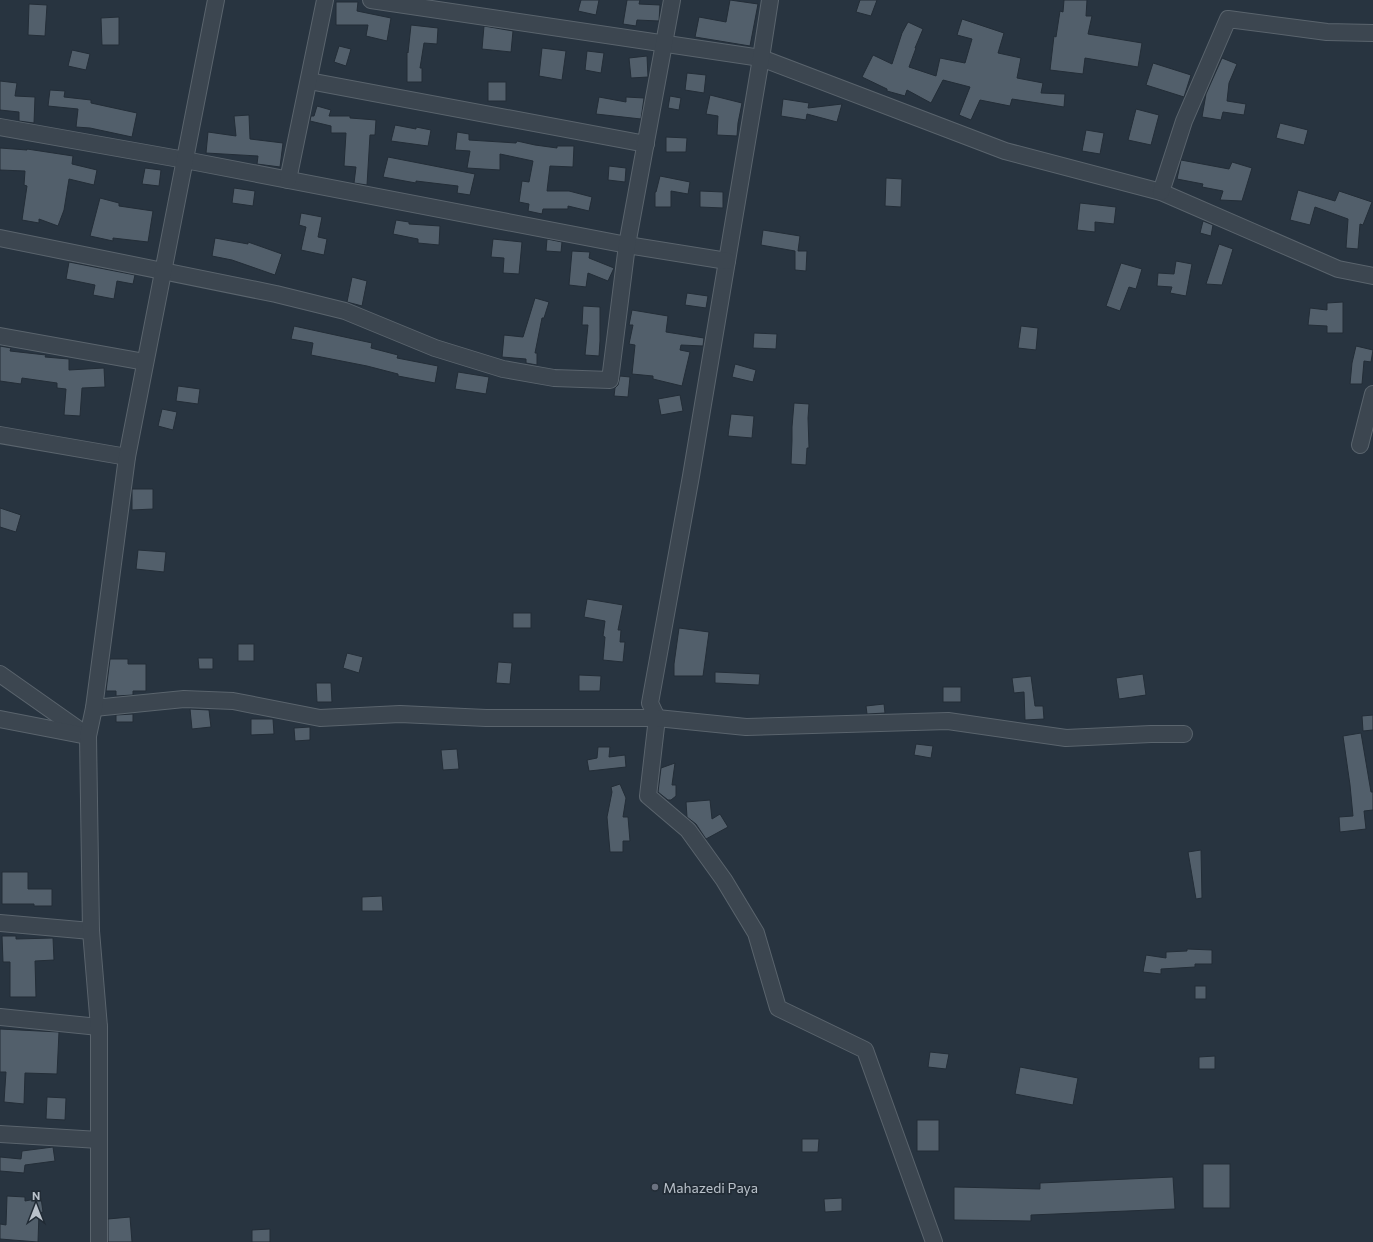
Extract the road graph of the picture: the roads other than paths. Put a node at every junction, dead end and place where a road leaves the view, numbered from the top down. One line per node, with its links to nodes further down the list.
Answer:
1 (216, 0): 12 (street)
2 (325, 0): 9 (street)
3 (372, 0): 7 (street)
4 (672, 0): 7 (street)
5 (770, 0): 8 (street)
6 (1373, 33): 14 (street)
7 (664, 44): 8 (street); 11 (street)
8 (761, 58): 14 (street); 17 (street)
9 (308, 81): 11 (street); 13 (street)
10 (0, 127): 12 (street)
11 (646, 144): 16 (street)
12 (185, 160): 13 (street); 18 (street)
13 (288, 180): 16 (street)
14 (1161, 192): 19 (street)
15 (0, 238): 18 (street)
16 (627, 245): 17 (street); 18 (street)
17 (727, 261): 28 (street)
18 (163, 270): 21 (street)
19 (1373, 276)
20 (0, 336): 21 (street)
21 (145, 362): 25 (street)
22 (1373, 394): 24 (street)
23 (0, 435): 25 (street)
24 (1360, 445)
25 (127, 457): 27 (street)
26 (0, 674): 31 (street)
27 (94, 708): 28 (street); 31 (street)
28 (657, 718): 30 (street); 39 (street)
29 (0, 719): 31 (street)
30 (1184, 734)
31 (88, 736): 33 (street)
32 (0, 923): 33 (street)
33 (91, 931): 35 (street)
34 (0, 1017): 35 (street)
35 (99, 1026): 37 (street)
36 (0, 1134): 37 (street)
37 (99, 1140): 38 (street)
38 (99, 1242)
39 (934, 1242)

